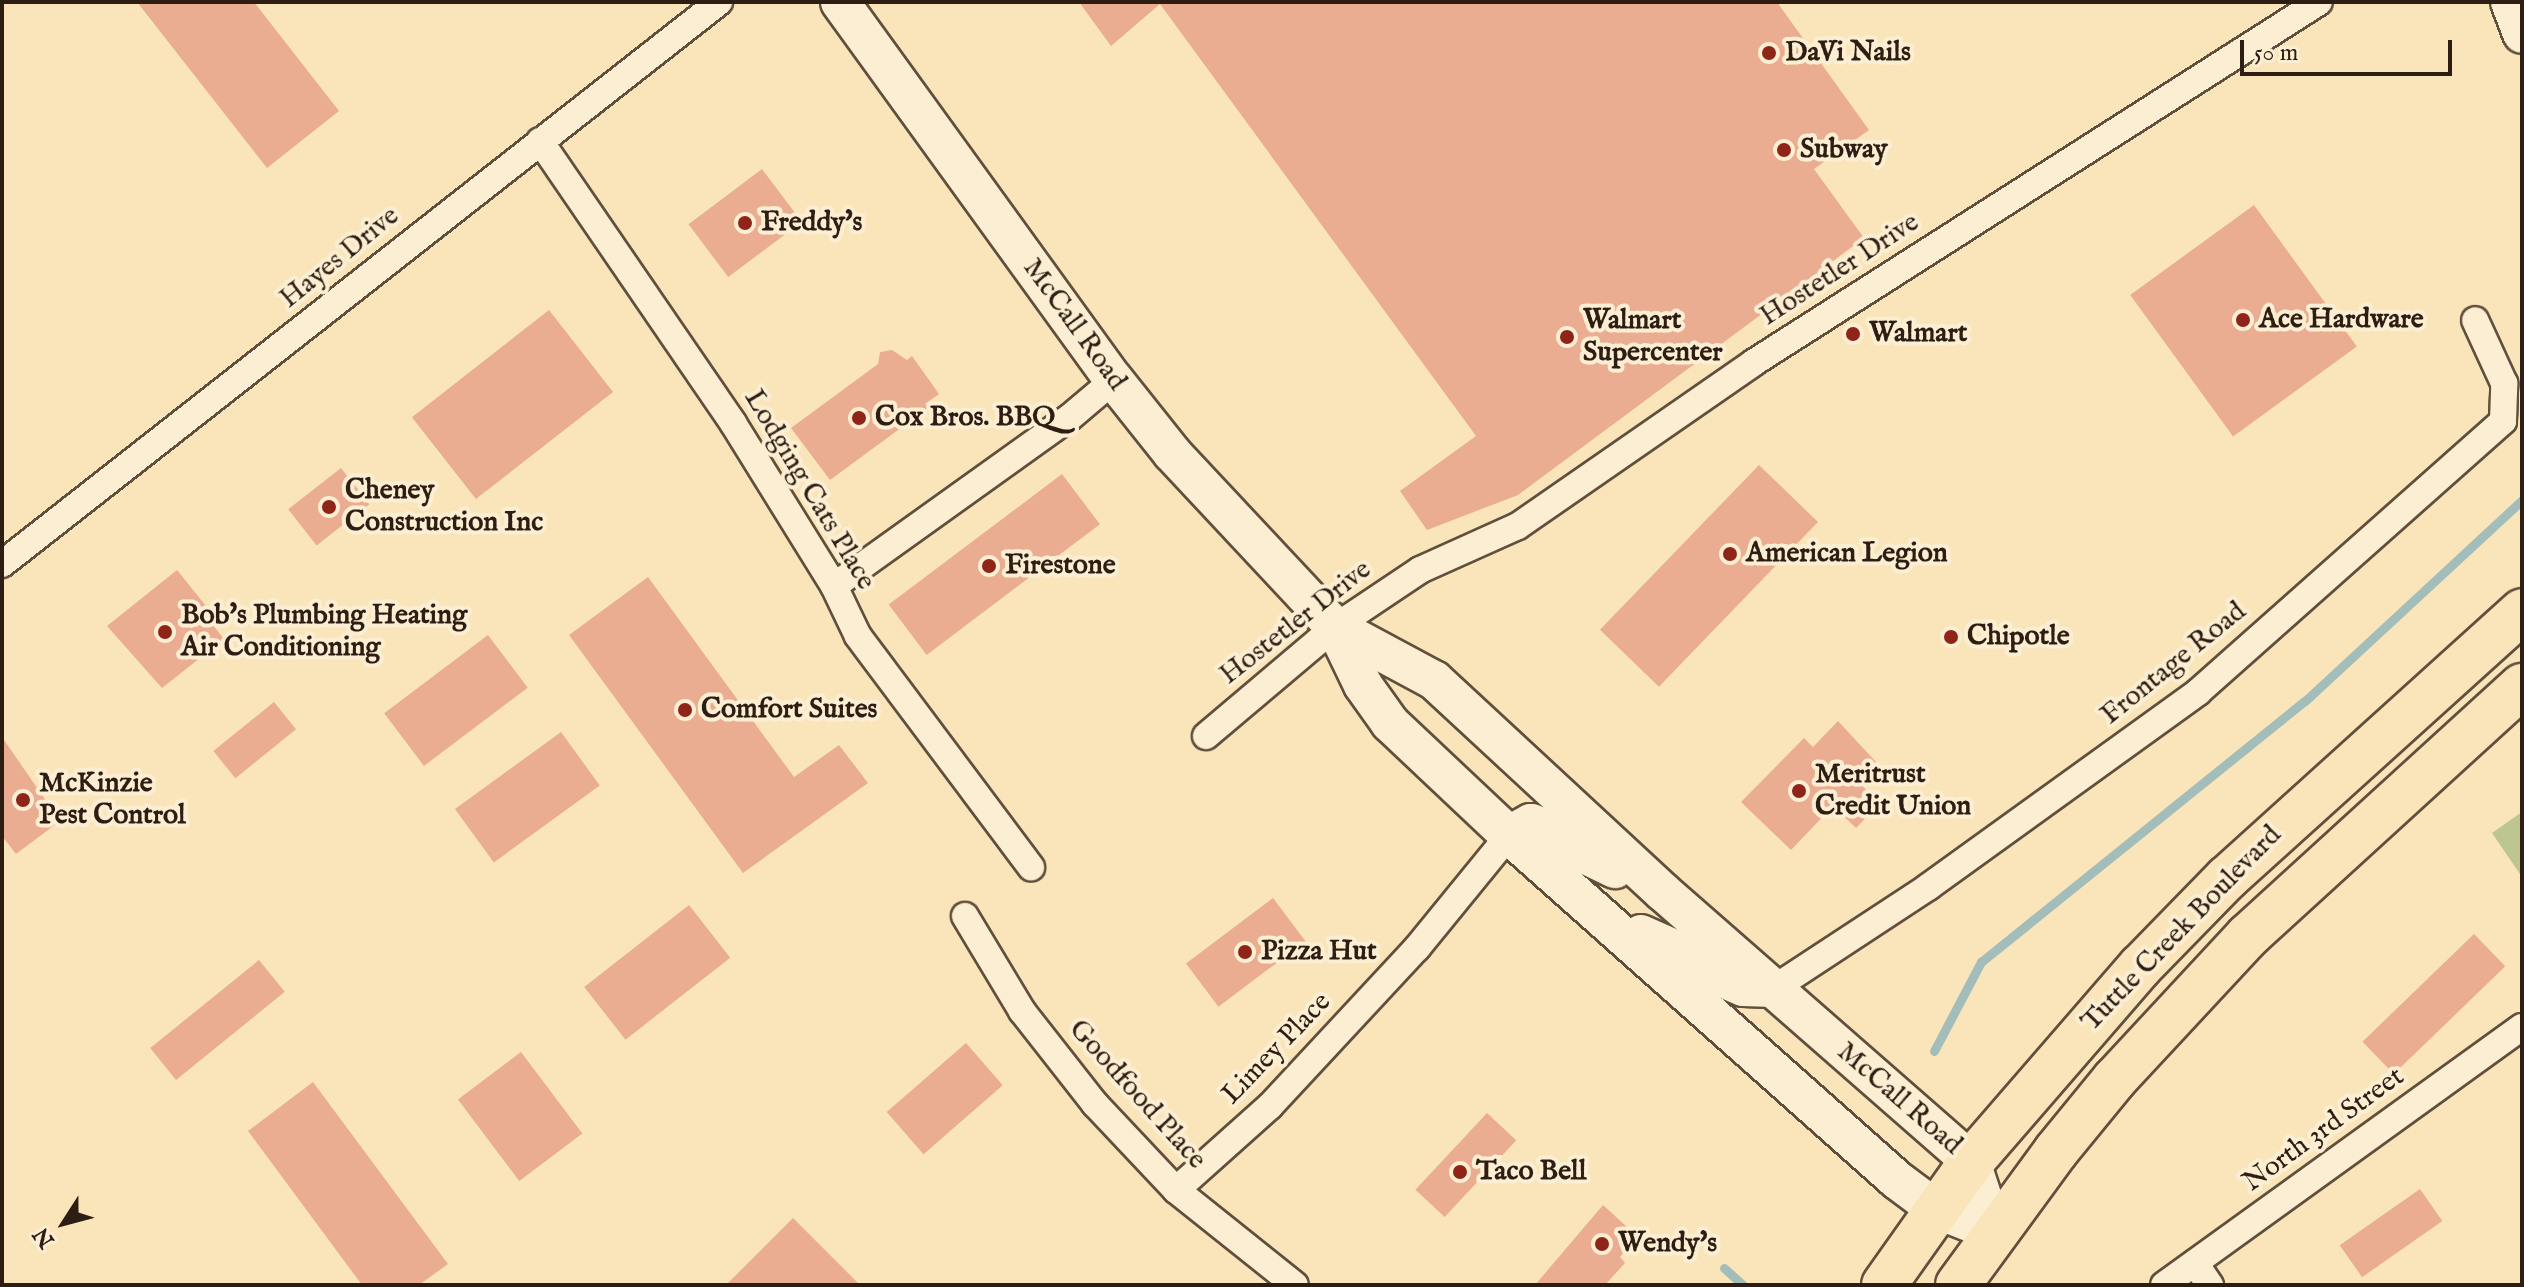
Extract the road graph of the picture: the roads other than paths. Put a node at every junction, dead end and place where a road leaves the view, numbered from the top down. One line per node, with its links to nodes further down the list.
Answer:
1 (719, 2): 6 (street, Hayes Drive)
2 (840, 2): 8 (main road, McCall Road)
3 (2319, 2): 12 (street, Hostetler Drive)
4 (2510, 2): 5 (main road)
5 (2522, 34)
6 (540, 141): 9 (street, Hayes Drive); 10 (street, Lodging Cats Place)
7 (2475, 320): 20 (street, Frontage Road)
8 (1114, 380): 10 (street); 12 (main road, McCall Road)
9 (2, 564)
10 (834, 586): 16 (street, Lodging Cats Place)
11 (2522, 611): 22 (highway, Tuttle Creek Boulevard)
12 (1335, 627): 14 (street, Hostetler Drive); 15 (main road, McCall Road); 17 (main road, McCall Road)
13 (2522, 686): 25 (highway, Tuttle Creek Boulevard)
14 (1206, 736)
15 (1509, 835): 17 (main road); 19 (main road, McCall Road); 23 (street, Limey Place)
16 (1031, 867)
17 (1663, 892): 20 (main road, McCall Road)
18 (965, 916): 23 (street, Goodfood Place)
19 (1604, 916): 20 (main road); 24 (main road, McCall Road)
20 (1773, 989): 22 (main road, McCall Road)
21 (2522, 1027): 26 (street, North 3rd Street)
22 (1971, 1162): 24 (highway, Tuttle Creek Boulevard); 25 (main road, McCall Road)
23 (1176, 1190): 27 (street, Goodfood Place)
24 (1936, 1209): 25 (main road, McCall Road); 28 (highway, Tuttle Creek Boulevard)
25 (1994, 1232): 29 (highway, Tuttle Creek Boulevard)
26 (2195, 1263): 30 (street, North 3rd Street); 31 (street)
27 (1295, 1285)
28 (1884, 1285)
29 (1958, 1285)
30 (2164, 1285)
31 (2210, 1285)

